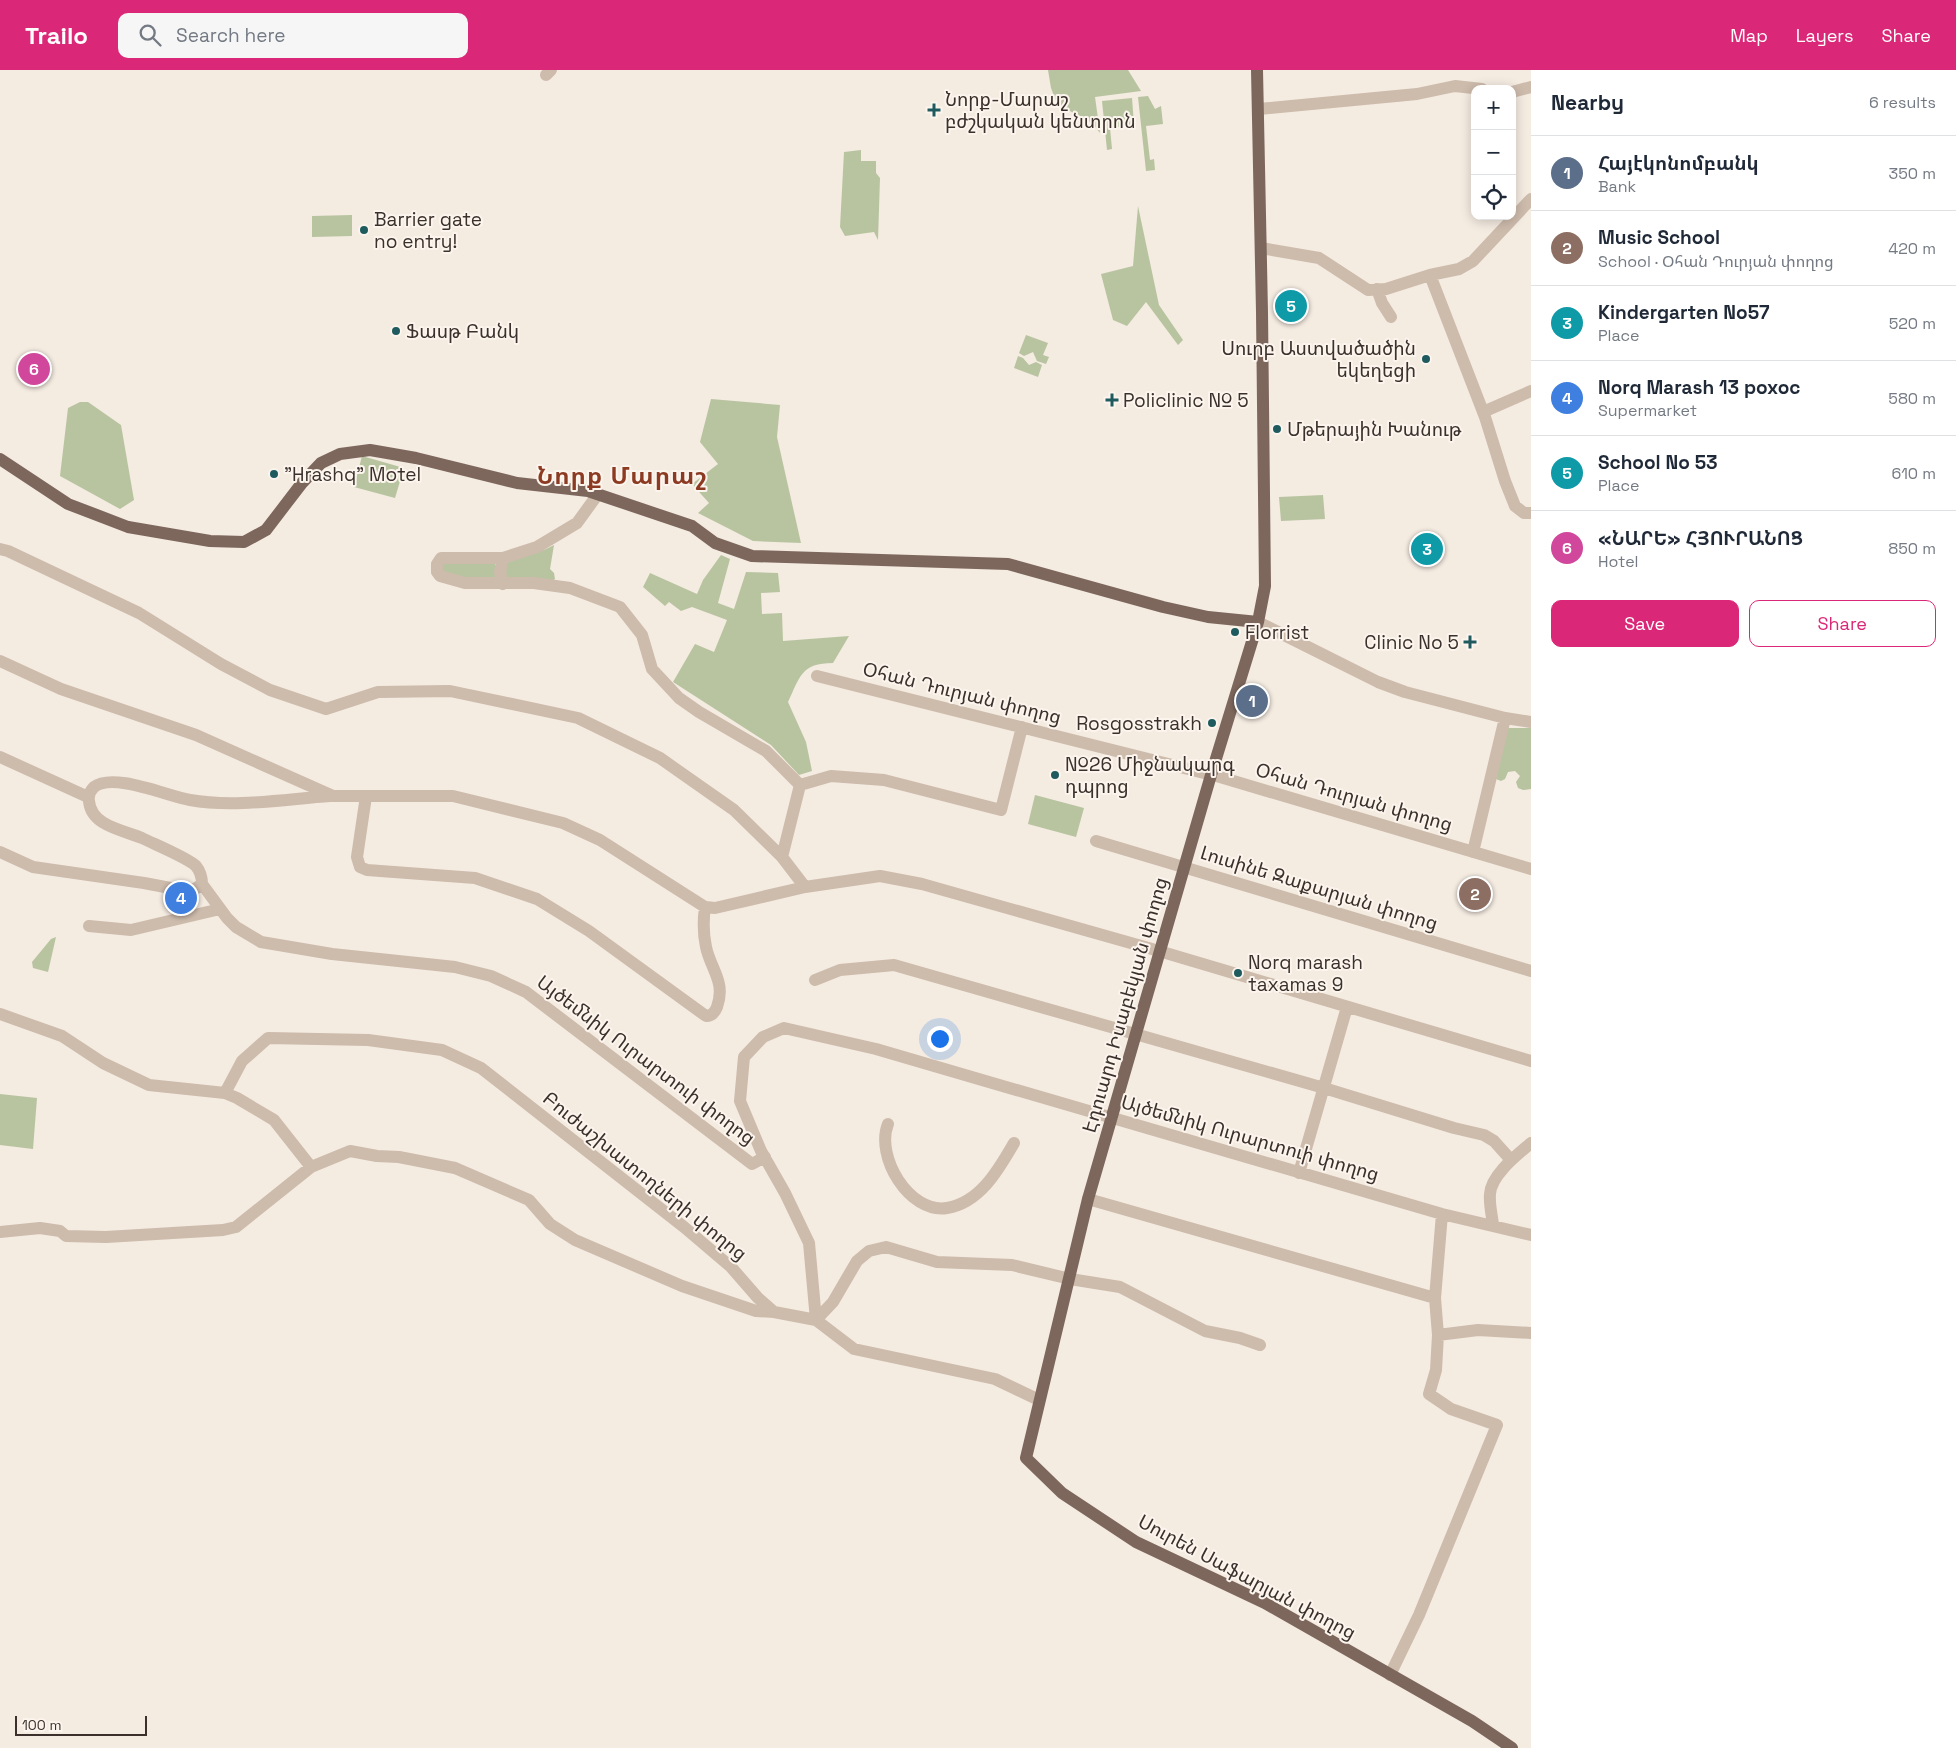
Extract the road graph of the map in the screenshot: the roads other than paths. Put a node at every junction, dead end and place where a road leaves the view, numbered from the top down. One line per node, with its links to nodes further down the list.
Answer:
1 (1257, 70): 5 (main road, Էդուարդ Իսաբեկյան փողոց)
2 (1531, 87): 4 (street)
3 (1471, 88): 5 (street)
4 (1516, 91)
5 (1259, 109): 7 (main road, Էդուարդ Իսաբեկյան փողոց)
6 (1531, 199): 8 (street)
7 (1261, 248): 9 (street); 19 (main road, Էդուարդ Իսաբեկյան փողոց)
8 (1430, 275): 9 (street); 12 (street)
9 (1377, 289): 10 (street)
10 (1391, 317)
11 (1531, 392): 12 (street)
12 (1483, 412): 15 (street)
13 (0, 459): 14 (main road)
14 (598, 494): 17 (street); 19 (main road)
15 (1531, 513)
16 (0, 549): 34 (street)
17 (503, 558): 18 (street); 18 (street)
18 (503, 584): 27 (street)
19 (1258, 622): 22 (street); 26 (main road, Էդուարդ Իսաբեկյան փողոց)
20 (0, 661): 28 (street)
21 (817, 676): 24 (street, Օհան Դուրյան փողոց)
22 (1505, 718): 23 (street); 33 (street)
23 (1531, 722)
24 (1022, 727): 26 (street, Օհան Դուրյան փողոց); 27 (street)
25 (0, 757): 30 (street)
26 (1211, 775): 33 (street, Օհան Դուրյան փողոց); 35 (main road, Էդուարդ Իսաբեկյան փողոց)
27 (800, 785): 34 (street)
28 (333, 796): 29 (street); 30 (street)
29 (366, 796): 39 (street); 39 (street)
30 (88, 797): 37 (street, Այծեմնիկ Ուրարտուի փողոց)
31 (1096, 841): 35 (street, Լուսինե Զաքարյան փողոց)
32 (0, 852): 37 (street)
33 (1473, 852): 36 (street, Օհան Դուրյան փողոց)
34 (782, 857): 38 (street)
35 (1184, 868): 42 (main road, Էդուարդ Իսաբեկյան փողոց); 43 (street, Լուսինե Զաքարյան փողոց)
36 (1531, 869)
37 (202, 884): 40 (street, Այծեմնիկ Ուրարտուի փողոց)
38 (805, 887): 39 (street); 42 (street)
39 (705, 908)
40 (220, 909): 41 (street); 55 (street, Այծեմնիկ Ուրարտուի փողոց)
41 (89, 926)
42 (1159, 951): 45 (street); 47 (main road, Էդուարդ Իսաբեկյան փողոց)
43 (1531, 971)
44 (815, 980): 47 (street)
45 (1347, 1007): 48 (street); 49 (street)
46 (0, 1014): 50 (street)
47 (1135, 1036): 49 (street); 51 (main road, Էդուարդ Իսաբեկյան փողոց)
48 (1531, 1062)
49 (1324, 1088): 56 (street); 58 (street)
50 (225, 1094): 57 (street); 66 (street, Բուժաշխատողների փողոց)
51 (1113, 1118): 55 (street, Այծեմնիկ Ուրարտուի փողոց); 58 (street, Այծեմնիկ Ուրարտուի փողոց); 59 (main road, Էդուարդ Իսաբեկյան փողոց)
52 (888, 1124): 54 (street)
53 (1531, 1143): 56 (street)
54 (1014, 1144)
55 (765, 1157): 67 (street)
56 (1511, 1160): 61 (street)
57 (311, 1168): 62 (street); 66 (street)
58 (1299, 1173): 60 (street, Այծեմնիկ Ուրարտուի փողոց)
59 (1088, 1199): 64 (main road, Էդուարդ Իսաբեկյան փողոց); 65 (street)
60 (1442, 1214): 61 (street, Այծեմնիկ Ուրարտուի փողոց); 65 (street)
61 (1493, 1225): 63 (street, Այծեմնիկ Ուրարտուի փողոց)
62 (0, 1232)
63 (1531, 1235)
64 (1070, 1279): 67 (street); 70 (street); 71 (main road, Էդուարդ Իսաբեկյան փողոց)
65 (1435, 1298): 69 (street)
66 (774, 1312): 67 (street)
67 (816, 1320): 71 (street)
68 (1531, 1333): 69 (street)
69 (1438, 1335): 72 (street)
70 (1260, 1345)
71 (1039, 1400): 72 (main road, Սուրեն Սաֆարյան փողոց)
72 (1390, 1675): 73 (main road, Սուրեն Սաֆարյան փողոց)
73 (1512, 1748)

